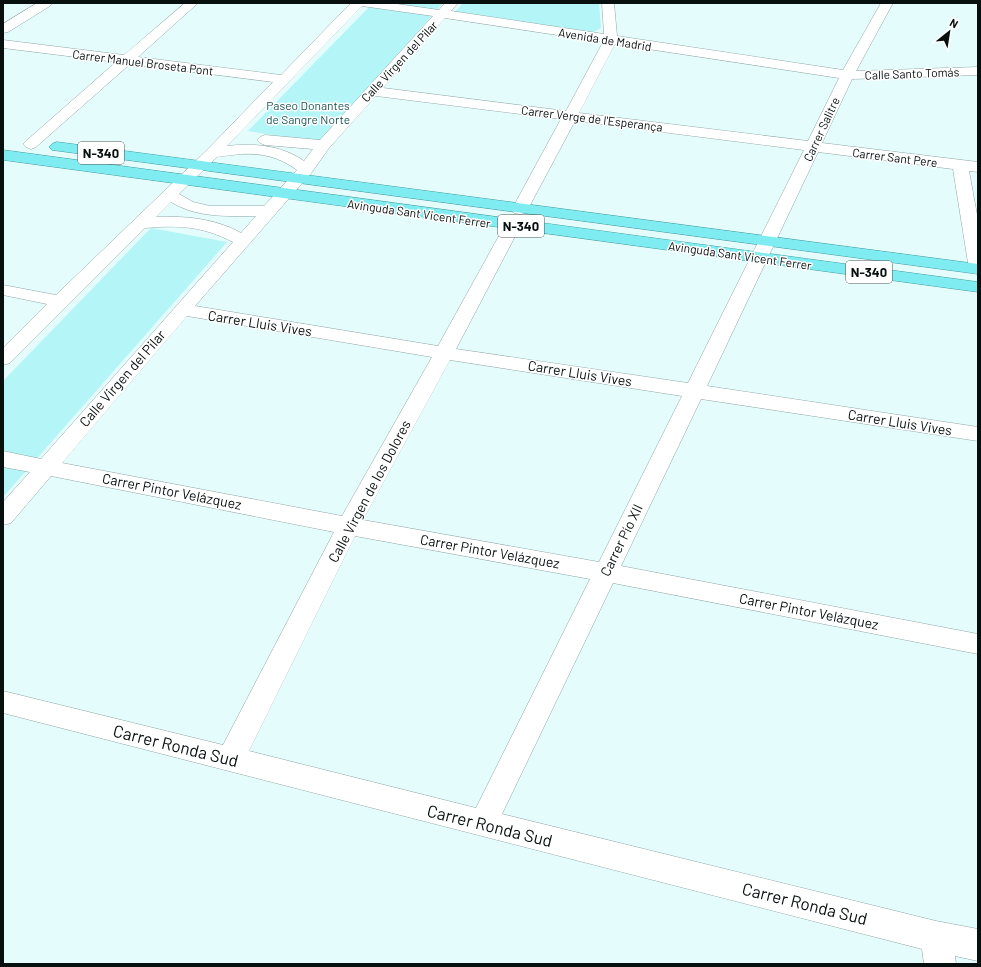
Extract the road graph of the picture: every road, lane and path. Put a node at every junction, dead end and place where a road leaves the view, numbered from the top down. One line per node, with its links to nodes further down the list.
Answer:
1 (46, 3): 9 (street)
2 (192, 3): 12 (street)
3 (358, 3): 15 (street)
4 (363, 3): 8 (street, Avenida de Madrid)
5 (452, 3): 8 (street, Calle Virgen del Pilar)
6 (608, 3): 10 (street)
7 (886, 3): 14 (street, Carrer Salitre)
8 (443, 14): 10 (street, Avenida de Madrid); 16 (street, Calle Virgen del Pilar)
9 (3, 29)
10 (611, 40): 14 (street, Avenida de Madrid); 17 (street, Calle Virgen de los Dolores)
11 (3, 44): 12 (street, Carrer Manuel Broseta Pont)
12 (128, 60): 15 (street, Carrer Manuel Broseta Pont); 19 (street)
13 (978, 71): 14 (street, Calle Santo Tomás)
14 (847, 75): 21 (street, Carrer Salitre)
15 (283, 79): 18 (street)
16 (372, 91): 17 (street, Carrer Verge de l'Esperança); 20 (street, Calle Virgen del Pilar)
17 (570, 115): 21 (street, Carrer Verge de l'Esperança); 32 (street, Calle Virgen de los Dolores)
18 (233, 131): 20 (street); 22 (street)
19 (24, 143): 25 (highway, Avinguda Sant Vicent Ferrer / N-340)
20 (324, 145): 27 (street, Calle Virgen del Pilar)
21 (813, 147): 24 (street, Carrer Sant Pere); 35 (street, Carrer Salitre)
22 (212, 153): 25 (street); 27 (street)
23 (3, 155): 28 (highway, Avinguda Sant Vicent Ferrer / N-340)
24 (960, 164): 26 (street, Carrer Sant Pere); 36 (street)
25 (199, 165): 27 (highway, Avinguda Sant Vicent Ferrer / N-340); 28 (street)
26 (978, 166)
27 (301, 174): 29 (street, Calle Virgen del Pilar); 32 (highway, Avinguda Sant Vicent Ferrer / N-340)
28 (183, 181): 29 (highway, Avinguda Sant Vicent Ferrer / N-340); 30 (street)
29 (283, 194): 31 (street, Calle Virgen del Pilar); 32 (highway, Avinguda Sant Vicent Ferrer / N-340)
30 (170, 195): 31 (street); 33 (street)
31 (268, 211): 34 (street, Calle Virgen del Pilar)
32 (516, 217): 35 (highway, Avinguda Sant Vicent Ferrer / N-340); 41 (street, Calle Virgen de los Dolores)
33 (141, 223): 34 (street); 39 (street)
34 (242, 240): 40 (street, Calle Virgen del Pilar)
35 (763, 250): 36 (highway, Avinguda Sant Vicent Ferrer / N-340); 37 (highway, Avinguda Sant Vicent Ferrer / N-340); 43 (street, Carrer Pío XII)
36 (978, 269)
37 (978, 287)
38 (3, 290): 39 (street)
39 (60, 301): 42 (street)
40 (182, 310): 41 (street, Carrer Lluis Vives); 46 (street, Calle Virgen del Pilar)
41 (444, 353): 43 (street, Carrer Lluis Vives); 48 (street, Calle Virgen de los Dolores)
42 (3, 359)
43 (694, 391): 44 (street, Carrer Lluis Vives); 49 (street, Carrer Pío XII)
44 (978, 434)
45 (3, 459): 46 (street, Carrer Pintor Velázquez)
46 (46, 466): 47 (street, Calle Virgen del Pilar); 48 (street, Carrer Pintor Velázquez)
47 (3, 518)
48 (348, 526): 49 (street, Carrer Pintor Velázquez); 52 (street, Calle Virgen de los Dolores)
49 (605, 572): 50 (street, Carrer Pintor Velázquez); 53 (street, Carrer Pío XII)
50 (978, 644)
51 (3, 702): 52 (street, Carrer Ronda Sud)
52 (230, 759): 53 (street, Carrer Ronda Sud)
53 (483, 823): 55 (street, Carrer Ronda Sud)
54 (978, 945): 55 (street, Carrer Ronda Sud)
55 (938, 950)

